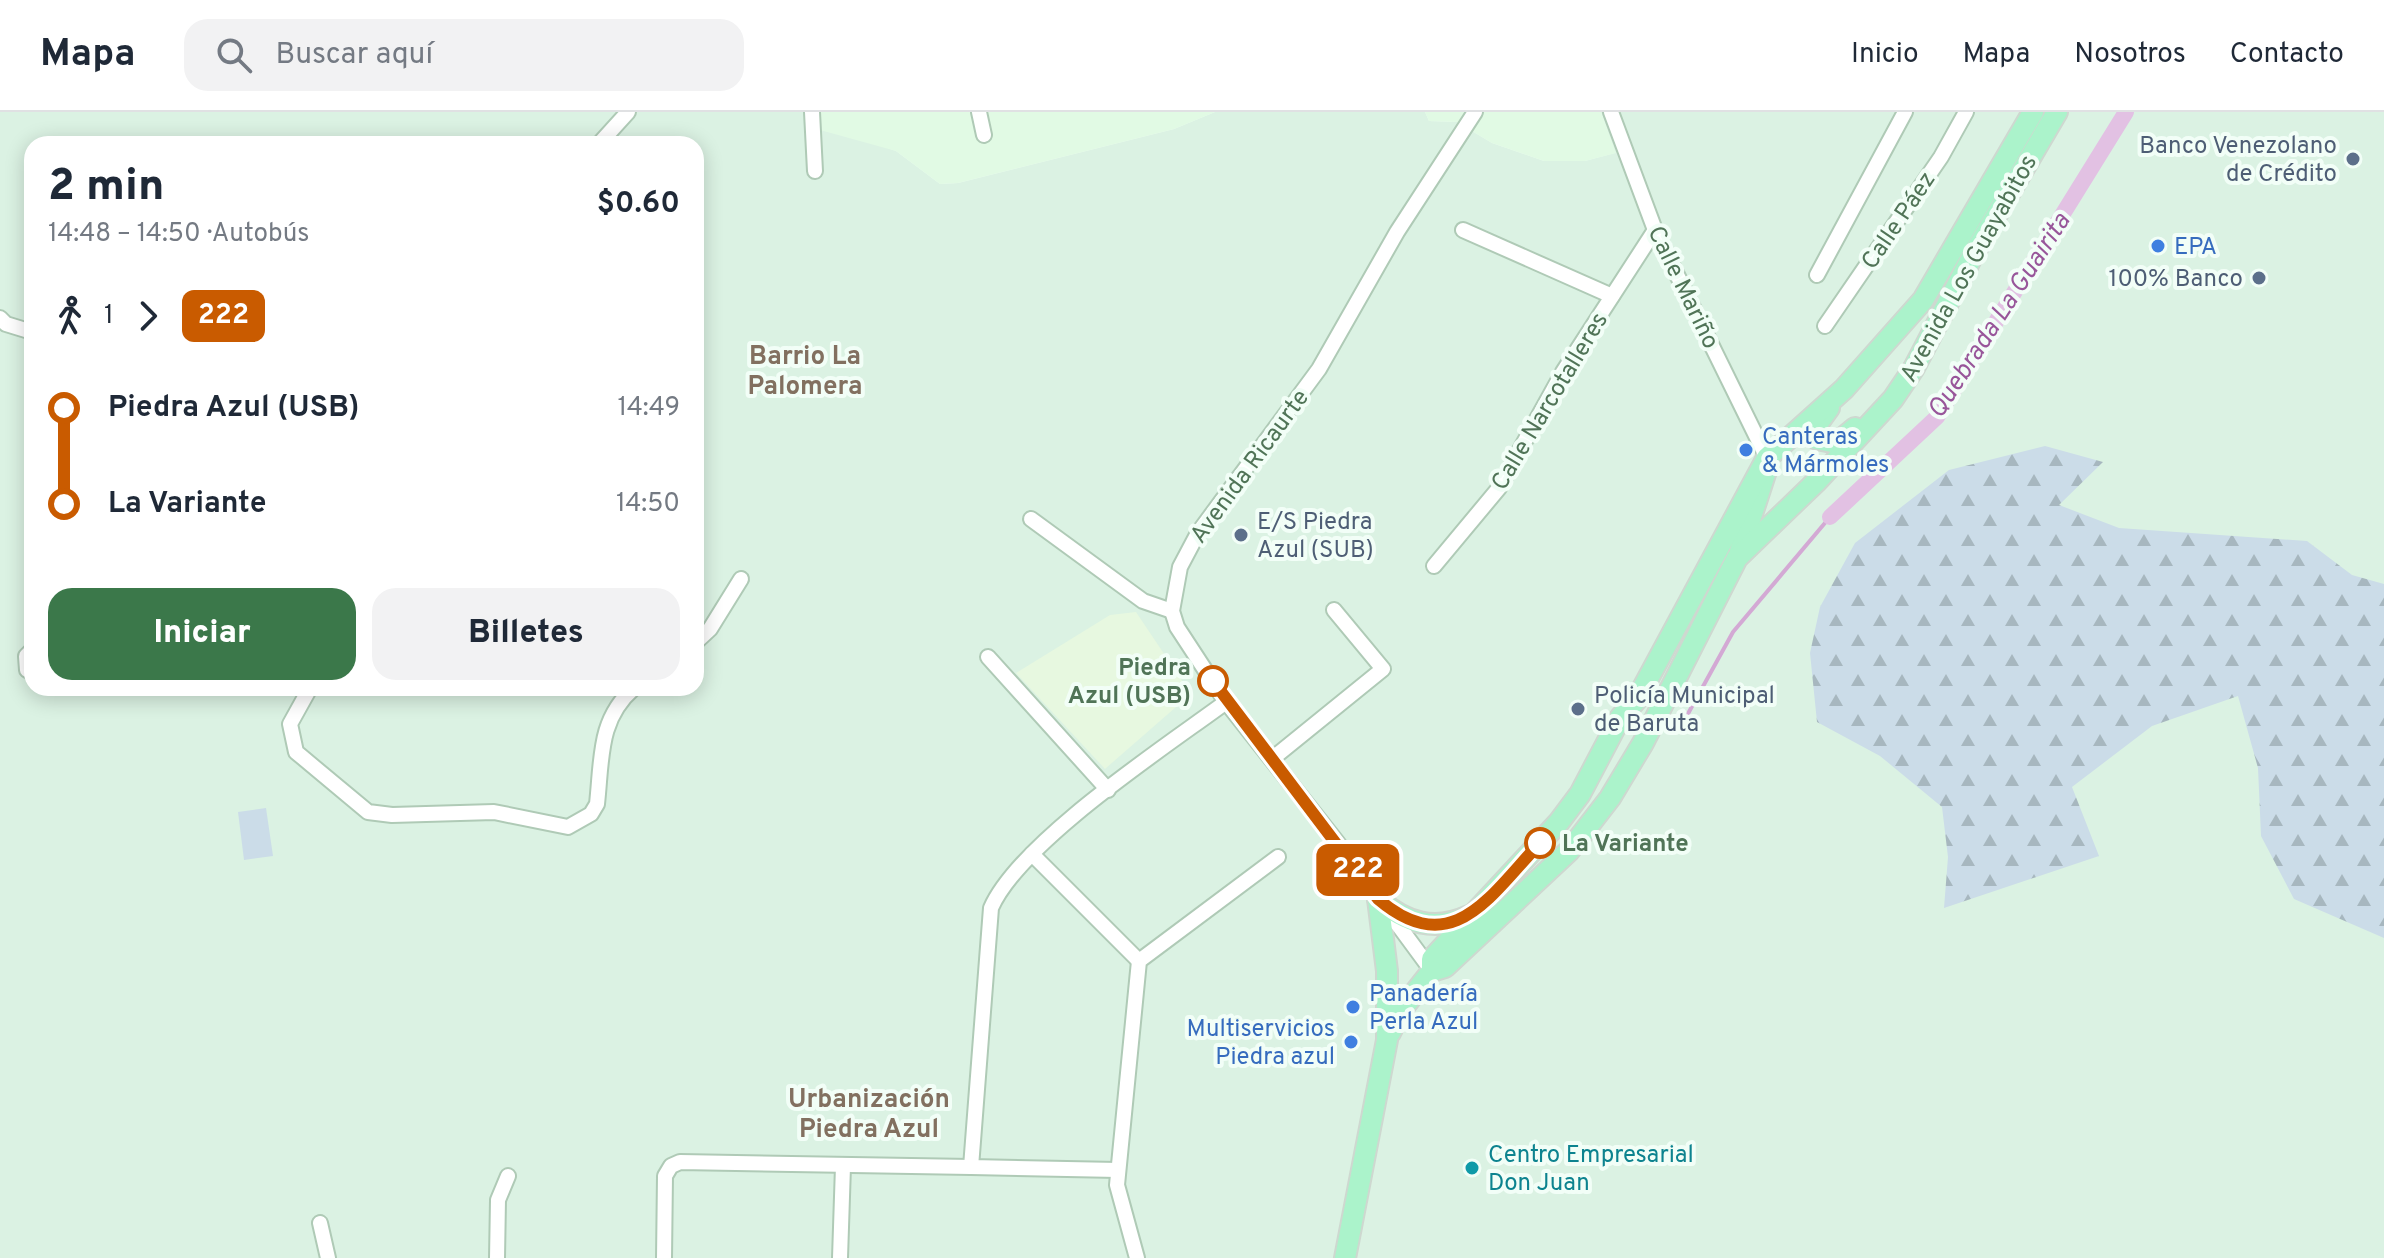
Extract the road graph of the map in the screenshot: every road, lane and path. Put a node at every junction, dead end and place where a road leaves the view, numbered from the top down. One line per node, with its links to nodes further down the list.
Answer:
1 (628, 112): 11 (street)
2 (812, 112): 12 (street)
3 (979, 112): 10 (street)
4 (1475, 112): 28 (street, Avenida Ricaurte)
5 (1611, 112): 14 (street, Calle Mariño)
6 (1905, 112): 15 (street)
7 (1966, 112): 18 (street, Calle Páez)
8 (2033, 112): 21 (main road, Avenida Los Guayabitos)
9 (2057, 112): 20 (main road, Avenida Los Guayabitos)
10 (984, 135)
11 (606, 136)
12 (815, 171)
13 (1463, 230): 16 (street)
14 (1655, 230): 16 (street, Calle Narcotalleres); 22 (street, Calle Mariño)
15 (1817, 275)
16 (1612, 296): 25 (street, Calle Narcotalleres)
17 (0, 318): 19 (street)
18 (1825, 326)
19 (24, 330)
20 (1925, 348): 21 (main road); 24 (main road, Avenida Los Guayabitos)
21 (1844, 389): 22 (main road, Avenida Los Guayabitos)
22 (1767, 458): 24 (main road); 39 (main road, Avenida Los Guayabitos)
23 (1031, 519): 28 (street)
24 (1737, 558): 41 (main road, Avenida Los Guayabitos)
25 (1434, 566)
26 (741, 579): 29 (street)
27 (1334, 610): 34 (street)
28 (1172, 611): 33 (street)
29 (704, 635)
30 (988, 657): 35 (street)
31 (301, 696): 32 (street)
32 (624, 696)
33 (1226, 702): 34 (street); 35 (street)
34 (1272, 759): 38 (street)
35 (1108, 790): 36 (street)
36 (1032, 854): 40 (street); 44 (street)
37 (1278, 857): 40 (street)
38 (1378, 899): 39 (main road); 41 (street); 42 (main road)
39 (1477, 912): 41 (main road, Avenida Los Guayabitos)
40 (1139, 961): 45 (street)
41 (1432, 971): 42 (main road)
42 (1387, 1040): 53 (main road)
43 (843, 1166): 44 (street); 50 (street); 51 (street)
44 (971, 1167): 45 (street)
45 (1118, 1170): 52 (street)
46 (508, 1176): 49 (street)
47 (320, 1223): 48 (street)
48 (328, 1258)
49 (497, 1258)
50 (664, 1258)
51 (840, 1258)
52 (1137, 1258)
53 (1345, 1258)

